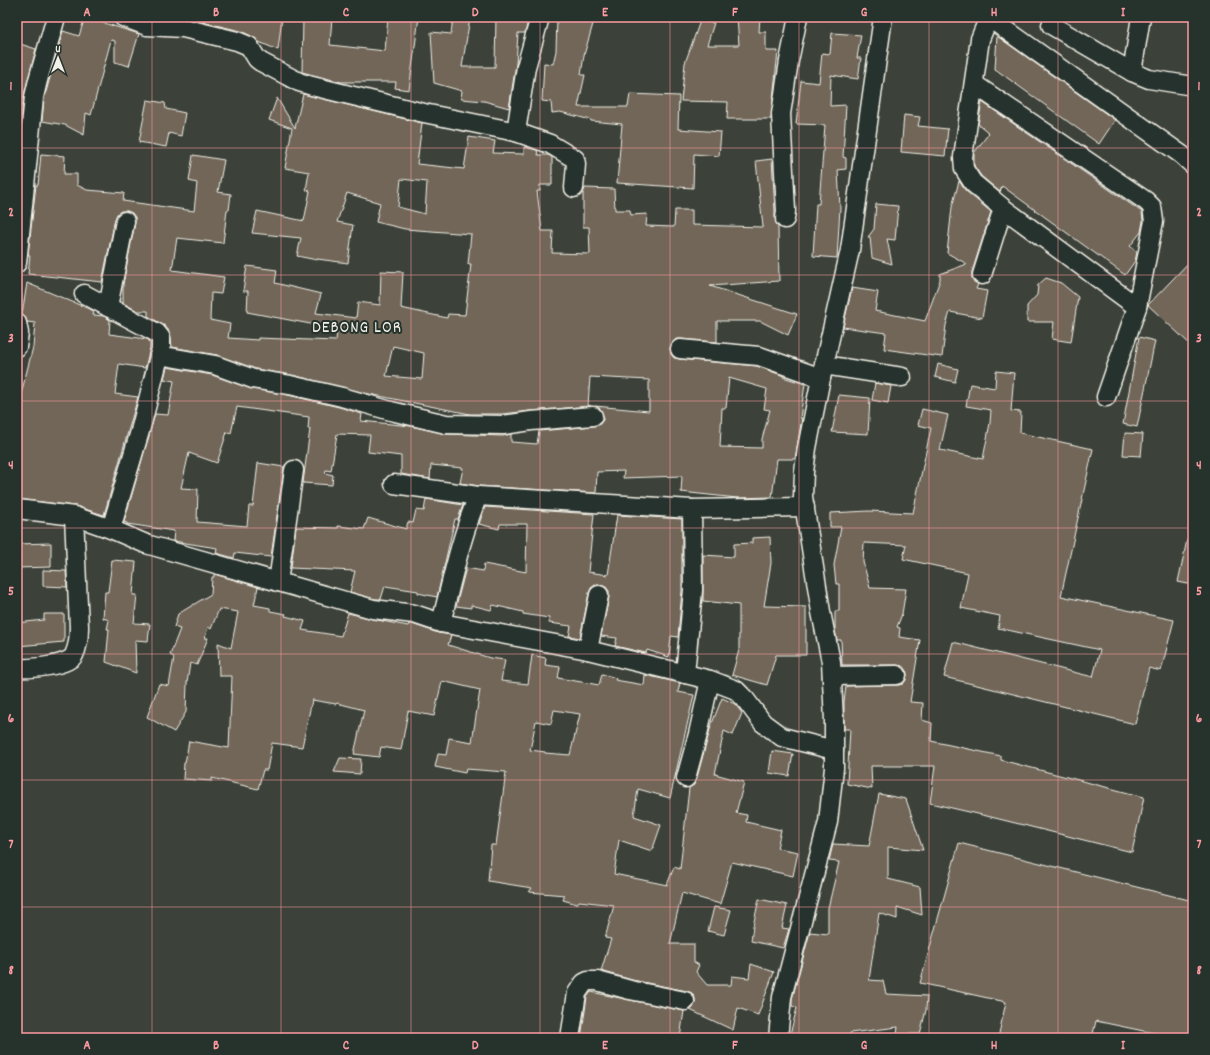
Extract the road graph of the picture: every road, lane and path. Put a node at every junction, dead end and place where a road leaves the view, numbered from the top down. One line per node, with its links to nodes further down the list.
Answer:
1 (56, 17): 13 (street)
2 (123, 17): 12 (street)
3 (540, 17): 12 (street)
4 (798, 17): 17 (street)
5 (883, 17): 28 (street)
6 (1141, 17): 9 (street)
7 (986, 23): 10 (street); 14 (street)
8 (1051, 25): 9 (street)
9 (1132, 72): 11 (street)
10 (974, 84): 16 (street); 23 (street)
11 (1193, 86)
12 (516, 132): 15 (street)
13 (23, 152): 19 (street)
14 (1193, 165)
15 (574, 188)
16 (1003, 208): 20 (street); 23 (street)
17 (785, 219)
18 (126, 220): 22 (street)
19 (17, 263)
20 (982, 275)
21 (84, 294): 22 (street)
22 (108, 307): 27 (street)
23 (1137, 307): 30 (street)
24 (17, 323): 25 (street)
25 (17, 347)
26 (680, 349): 28 (street)
27 (159, 355): 31 (street); 39 (street)
28 (822, 371): 29 (street); 35 (street)
29 (902, 377)
30 (1106, 397)
31 (593, 416)
32 (294, 470): 40 (street)
33 (394, 484): 34 (street)
34 (478, 496): 37 (street); 42 (street)
35 (805, 508): 37 (street); 47 (street)
36 (17, 509): 38 (street)
37 (692, 510): 45 (street)
38 (74, 516): 39 (street); 44 (street)
39 (111, 529): 40 (street)
40 (278, 582): 42 (street)
41 (599, 595): 43 (street)
42 (441, 623): 43 (street)
43 (588, 650): 45 (street)
44 (17, 668)
45 (685, 674): 48 (street)
46 (897, 675): 47 (street)
47 (832, 676): 49 (street)
48 (710, 680): 49 (street); 50 (street)
49 (834, 750): 53 (street)
50 (686, 778)
51 (685, 1001): 52 (street)
52 (570, 1038)
53 (778, 1038)

